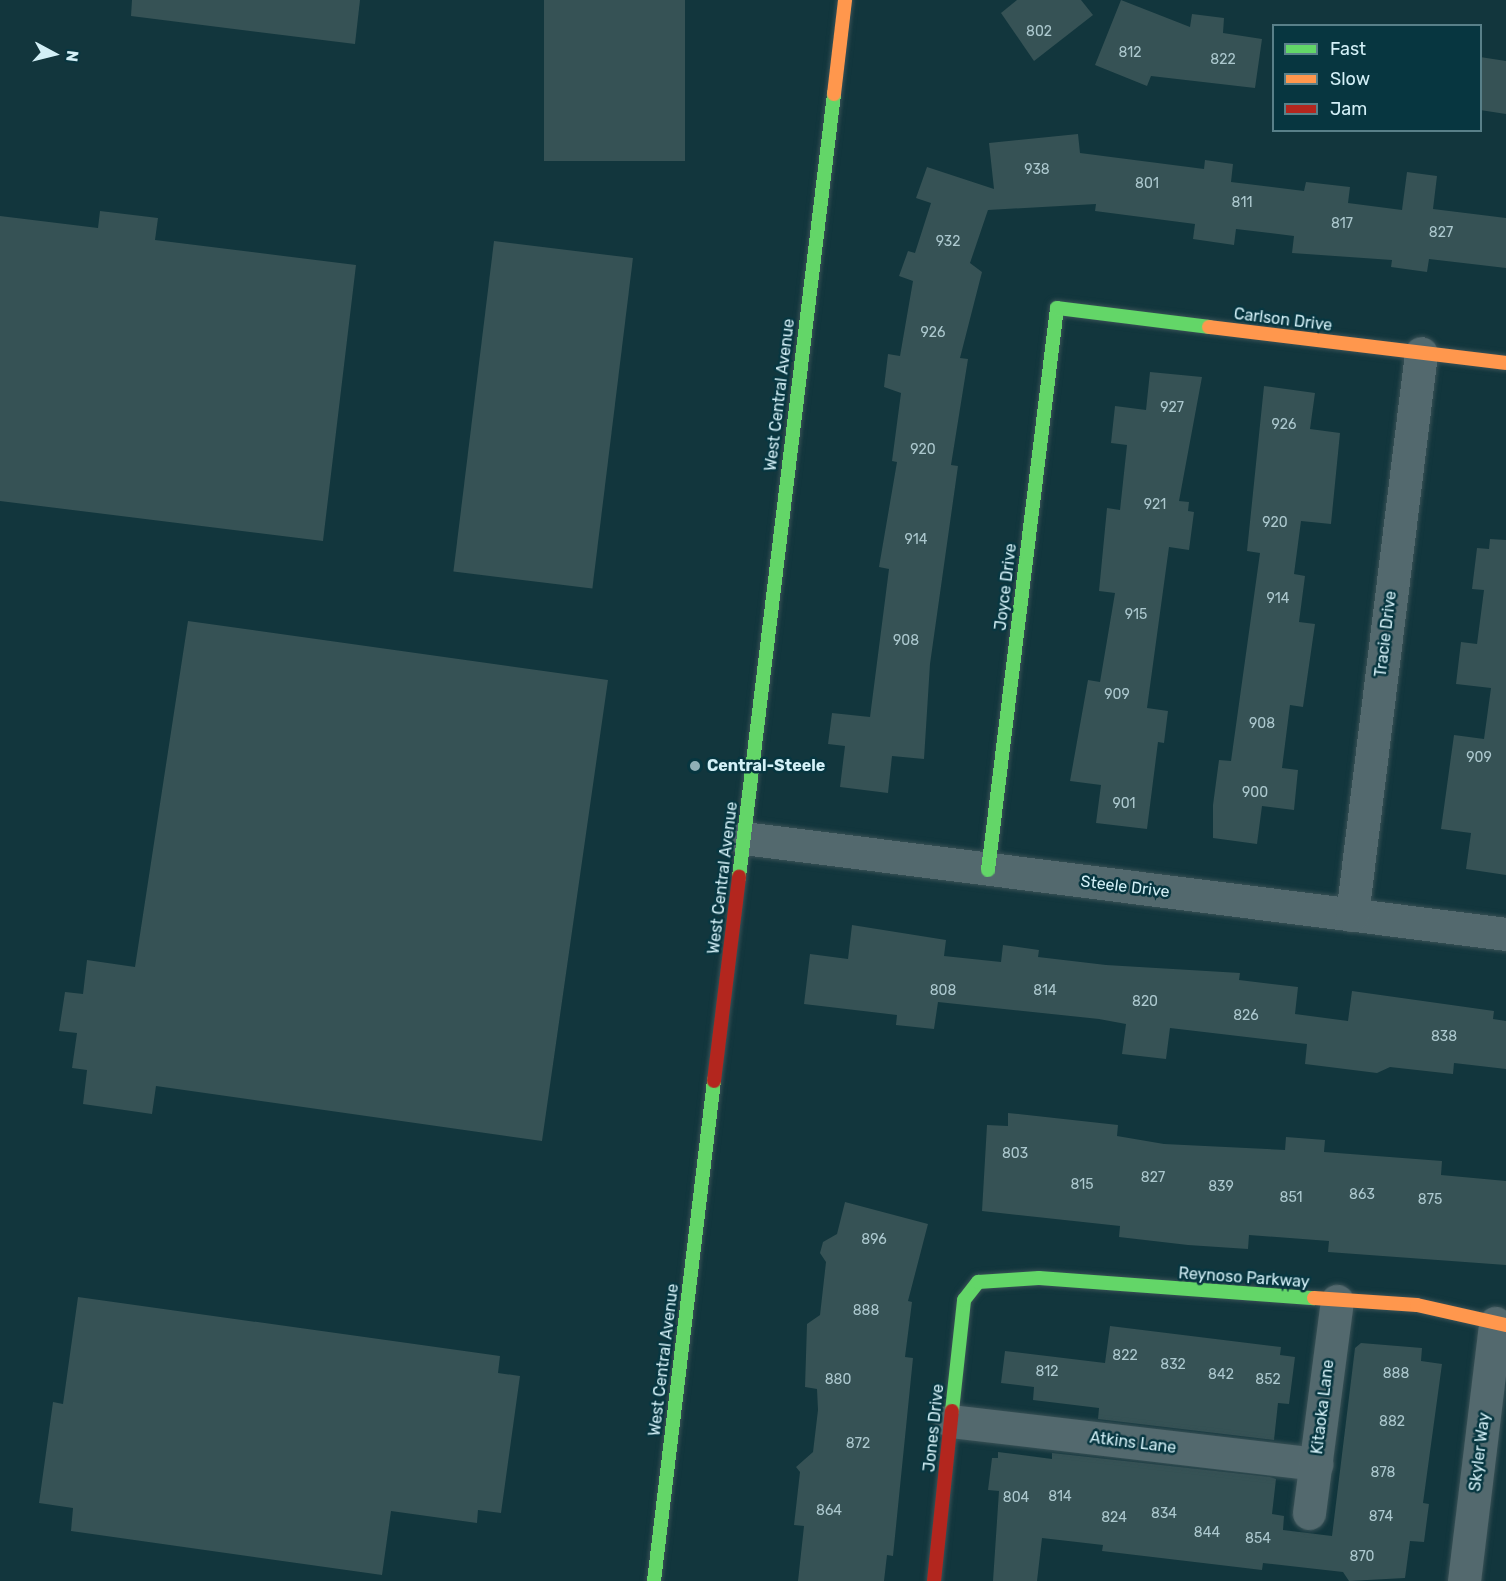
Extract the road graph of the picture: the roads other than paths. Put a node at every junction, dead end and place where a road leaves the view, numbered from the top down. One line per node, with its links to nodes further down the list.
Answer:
1 (845, 0): 5 (street, West Central Avenue)
2 (1057, 308): 3 (street, Carlson Drive); 6 (street, Joyce Drive)
3 (1421, 353): 4 (street, Carlson Drive); 7 (street, Tracie Drive)
4 (1506, 363)
5 (744, 838): 6 (street, Steele Drive); 15 (street, West Central Avenue)
6 (988, 870): 7 (street, Steele Drive)
7 (1352, 915): 8 (street, Steele Drive)
8 (1506, 934)
9 (978, 1281): 10 (street, Reynoso Parkway); 12 (street, Jones Drive)
10 (1337, 1300): 11 (street, Reynoso Parkway); 13 (street, Kitaoka Lane)
11 (1501, 1324): 17 (street, Skyler Way)
12 (951, 1421): 13 (street, Atkins Lane); 16 (street, Jones Drive)
13 (1316, 1464): 14 (street, Kitaoka Lane)
14 (1309, 1513)
15 (654, 1581)
16 (934, 1581)
17 (1464, 1581)

